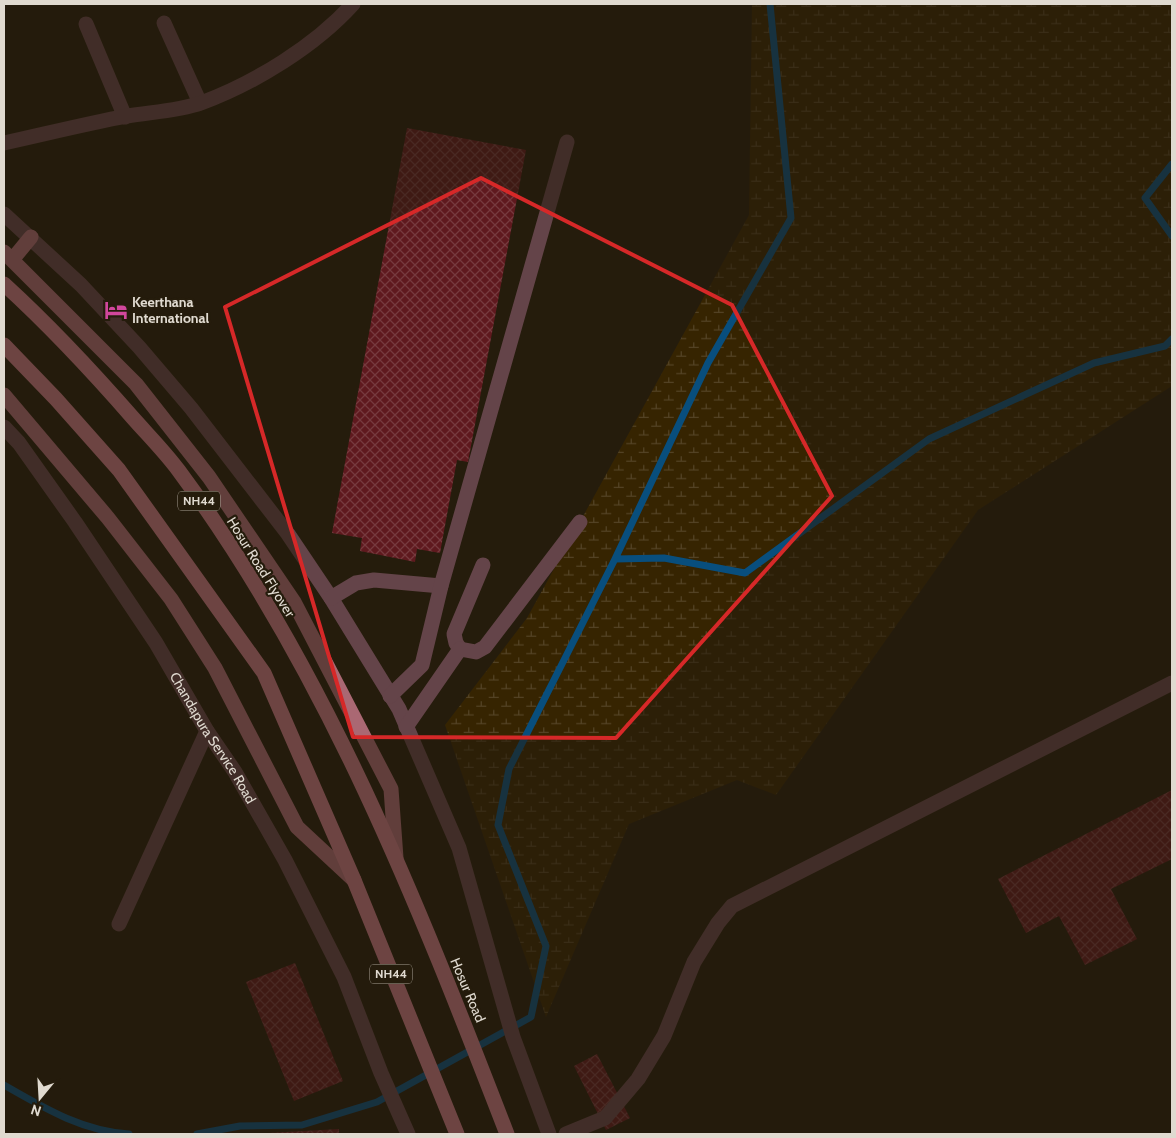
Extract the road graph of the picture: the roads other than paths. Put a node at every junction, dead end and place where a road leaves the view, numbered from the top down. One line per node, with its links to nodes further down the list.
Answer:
1 (353, 4): 4 (street)
2 (164, 23): 4 (street)
3 (86, 24): 5 (street)
4 (200, 103): 5 (street)
5 (125, 117): 7 (street)
6 (567, 142): 17 (street)
7 (4, 143)
8 (4, 214): 9 (street)
9 (31, 237): 10 (main road); 18 (street)
10 (8, 256): 24 (main road)
11 (4, 284): 24 (highway, Hosur Road Flyover / NH44)
12 (4, 345): 25 (highway, NH44)
13 (4, 395): 25 (main road)
14 (4, 427): 23 (street, Chandapura Service Road)
15 (580, 522): 19 (street)
16 (483, 565): 19 (street)
17 (441, 586): 18 (street); 21 (street)
18 (331, 598): 21 (street)
19 (460, 649): 22 (street)
20 (1172, 683): 31 (street)
21 (390, 696): 22 (street)
22 (406, 727): 30 (street)
23 (207, 731): 26 (street); 27 (street, Chandapura Service Road)
24 (396, 860): 29 (highway, Hosur Road / NH44)
25 (354, 880): 28 (highway, NH44)
26 (119, 924)
27 (408, 1134)
28 (457, 1134)
29 (507, 1134)
30 (550, 1134)
31 (566, 1134)

